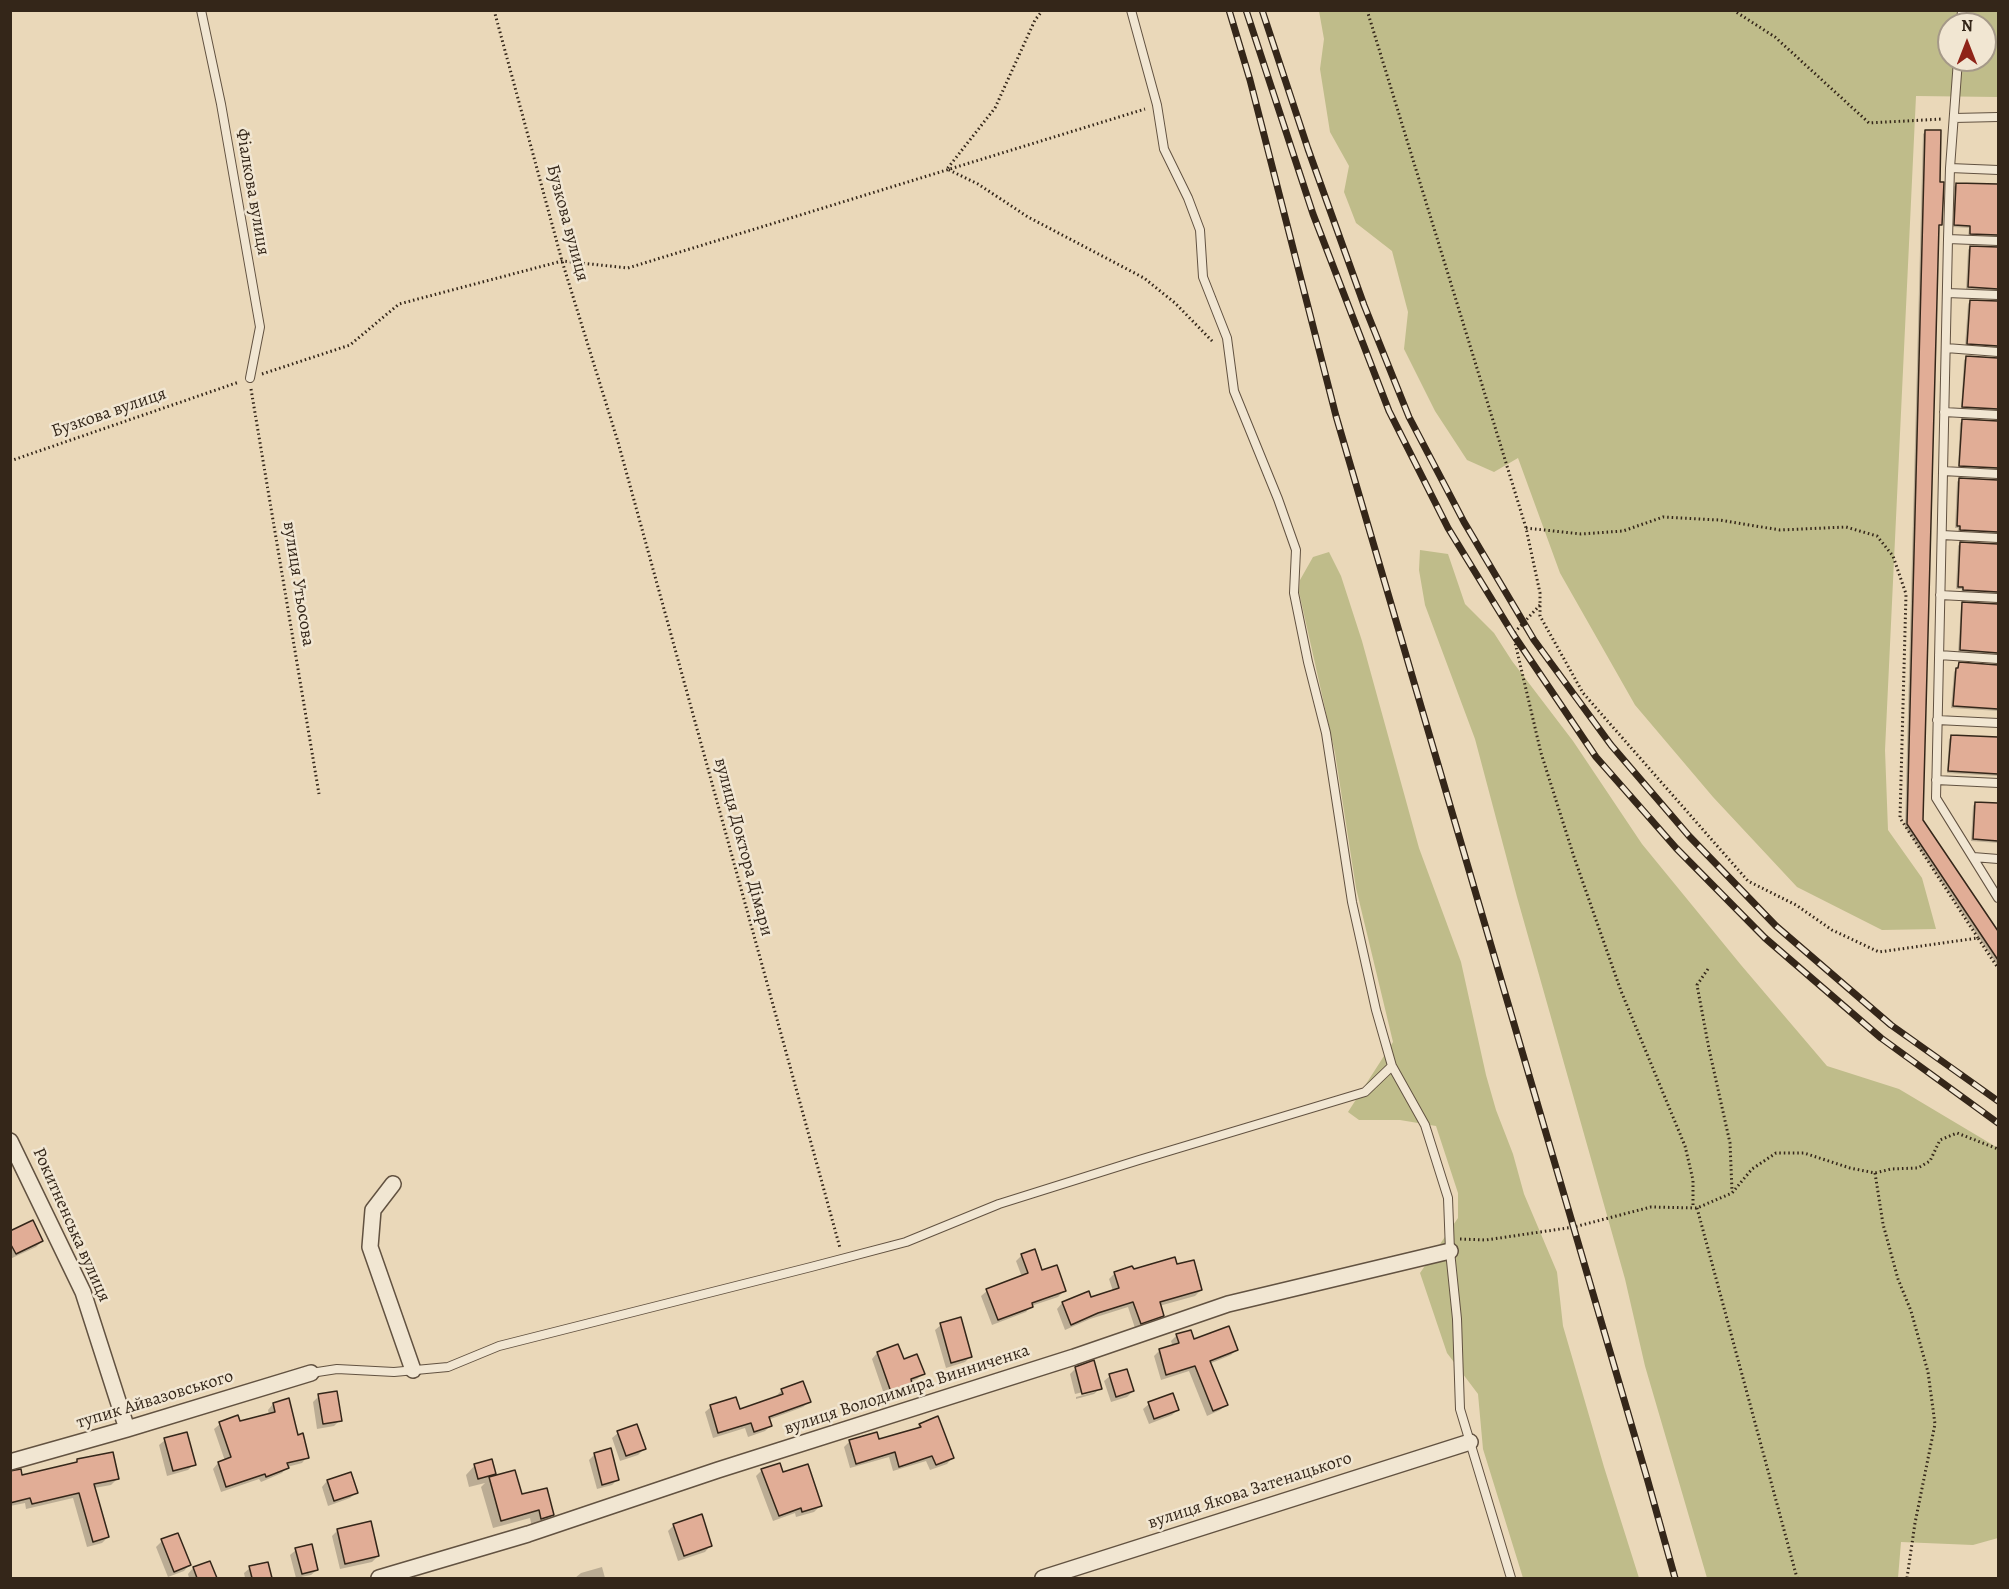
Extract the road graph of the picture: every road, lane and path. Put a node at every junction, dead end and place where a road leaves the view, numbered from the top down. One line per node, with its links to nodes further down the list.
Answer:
1 (201, 10): 22 (lane, Фіалкова вулиця)
2 (494, 10): 16 (path, Бузкова вулиця)
3 (1043, 10): 12 (path)
4 (1131, 10): 8 (lane)
5 (1367, 10): 29 (path)
6 (1733, 10): 10 (path)
7 (1957, 72): 10 (lane)
8 (1156, 105): 12 (path); 21 (lane)
9 (1998, 117): 10 (lane)
10 (1954, 118): 11 (lane)
11 (1950, 168): 13 (lane); 14 (lane)
12 (947, 169): 16 (path); 21 (path)
13 (1998, 170)
14 (1948, 239): 15 (lane); 17 (lane)
15 (1998, 241)
16 (562, 261): 22 (path, Бузкова вулиця); 25 (path, Бузкова вулиця)
17 (1947, 292): 18 (lane); 19 (lane)
18 (1998, 295)
19 (1946, 348): 20 (lane); 23 (lane)
20 (1998, 352)
21 (1230, 363): 48 (lane)
22 (250, 378): 26 (path, Бузкова вулиця); 41 (path, вулиця Утьосова)
23 (1944, 412): 24 (lane); 27 (lane)
24 (1998, 415)
25 (618, 442): 56 (path, вулиця Доктора Дімари)
26 (10, 461)
27 (1943, 471): 28 (lane); 30 (lane)
28 (1998, 474)
29 (1526, 528): 34 (path); 45 (path)
30 (1942, 535): 31 (lane); 32 (lane)
31 (1998, 538)
32 (1940, 595): 33 (lane); 35 (lane)
33 (1998, 598)
34 (1540, 605): 45 (path); 54 (path)
35 (1939, 655): 36 (lane); 37 (lane)
36 (1998, 659)
37 (1937, 720): 38 (lane); 39 (lane)
38 (1998, 723)
39 (1936, 780): 40 (lane); 42 (lane)
40 (1998, 783)
41 (319, 794)
42 (1973, 857): 43 (lane); 44 (lane)
43 (1998, 859)
44 (1998, 898)
45 (1978, 938): 46 (path)
46 (1998, 968)
47 (1708, 969): 53 (path)
48 (1392, 1066): 55 (lane); 56 (lane)
49 (10, 1141): 59 (street, Рокитненська вулиця)
50 (1998, 1149): 51 (path)
51 (1875, 1173): 53 (path); 66 (path)
52 (393, 1184): 57 (street)
53 (1732, 1193): 54 (path)
54 (1695, 1208): 55 (path); 65 (path)
55 (1450, 1245): 60 (lane); 62 (street, вулиця Володимира Винниченка)
56 (843, 1259): 57 (lane)
57 (412, 1370): 58 (lane)
58 (311, 1373): 59 (street, тупик Айвазовського)
59 (127, 1429): 61 (street, тупик Айвазовського)
60 (1470, 1442): 63 (street, вулиця Якова Затенацького); 64 (lane)
61 (10, 1462)
62 (380, 1578)
63 (1043, 1578)
64 (1511, 1578)
65 (1797, 1578)
66 (1907, 1578)

